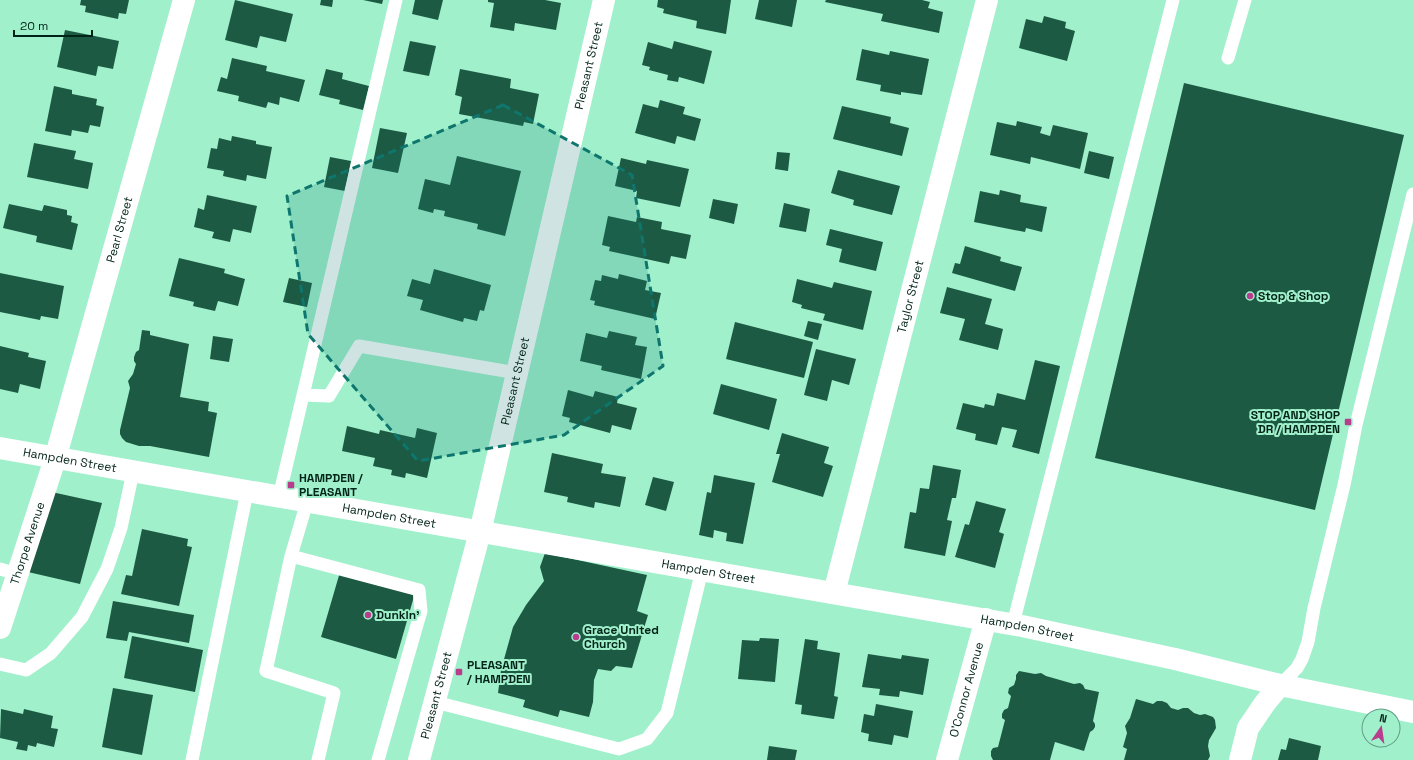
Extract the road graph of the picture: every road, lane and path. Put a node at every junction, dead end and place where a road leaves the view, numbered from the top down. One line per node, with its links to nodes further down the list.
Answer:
1 (184, 0): 12 (street, Pearl Street)
2 (396, 0): 10 (lane)
3 (604, 0): 9 (street, Pleasant Street)
4 (987, 0): 21 (street, Taylor Street)
5 (1173, 0): 23 (lane)
6 (1244, 0): 7 (lane)
7 (1228, 58)
8 (1413, 194): 26 (lane)
9 (517, 373): 10 (lane); 17 (street, Pleasant Street)
10 (303, 395): 15 (lane)
11 (0, 448): 12 (street, Hampden Street)
12 (55, 459): 13 (street, Hampden Street); 20 (street, Thorpe Avenue)
13 (133, 472): 14 (street, Hampden Street); 25 (lane)
14 (247, 492): 15 (street, Hampden Street); 29 (lane)
15 (279, 497): 16 (street, Hampden Street)
16 (306, 502): 17 (street, Hampden Street); 18 (lane)
17 (480, 532): 19 (street, Hampden Street); 27 (street, Pleasant Street)
18 (291, 556): 30 (lane); 31 (lane)
19 (702, 570): 21 (street, Hampden Street); 27 (lane)
20 (9, 571): 24 (street, Thorpe Avenue)
21 (834, 592): 22 (street, Hampden Street)
22 (986, 619): 23 (street, Hampden Street); 33 (street, O'Connor Avenue)
23 (1013, 624): 26 (street, Hampden Street)
24 (0, 628)
25 (0, 664)
26 (1280, 685): 28 (street, Hampden Street); 34 (street)
27 (435, 702): 32 (street, Pleasant Street)
28 (1413, 712)
29 (192, 760)
30 (318, 760)
31 (378, 760)
32 (419, 760)
33 (947, 760)
34 (1240, 760)

